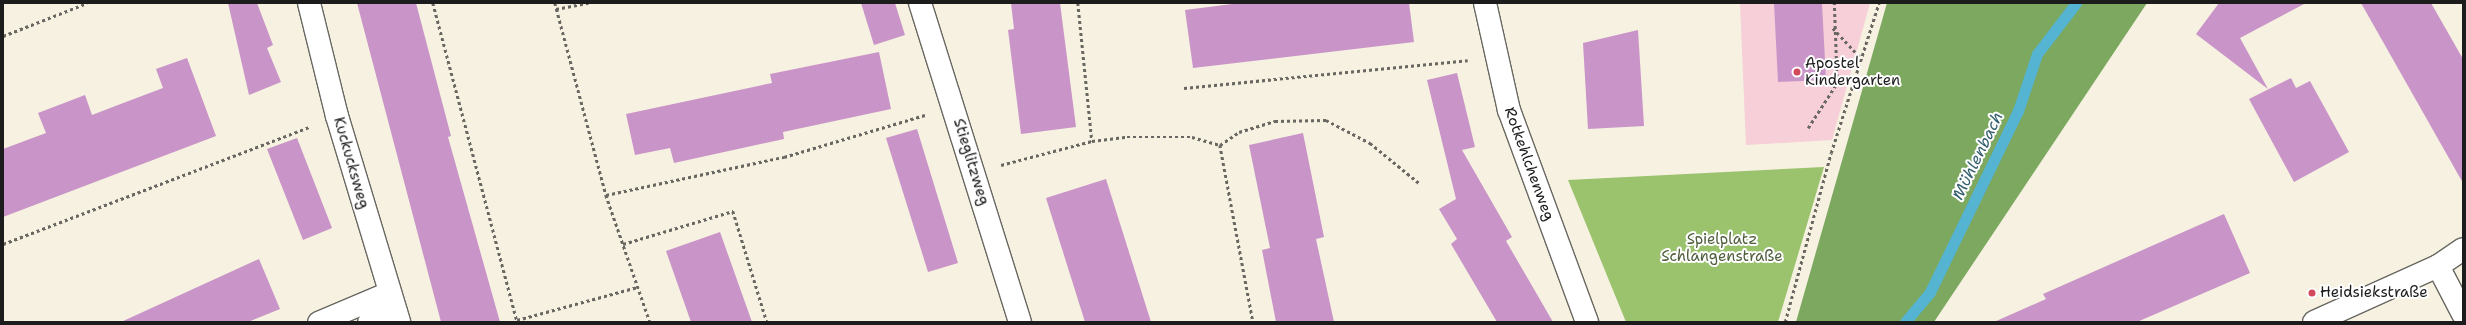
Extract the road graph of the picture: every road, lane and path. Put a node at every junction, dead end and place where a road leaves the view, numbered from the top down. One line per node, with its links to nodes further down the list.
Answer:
1 (87, 3): 13 (path)
2 (309, 3): 18 (street, Kuckucksweg)
3 (433, 3): 32 (path)
4 (555, 3): 11 (path)
5 (588, 3): 11 (path)
6 (920, 3): 17 (street, Stieglitzweg)
7 (1078, 3): 20 (path)
8 (1485, 3): 14 (street, Rotkehlchenweg)
9 (1834, 3): 12 (path)
10 (1879, 3): 15 (path)
11 (556, 9): 24 (path)
12 (1833, 28): 15 (path); 19 (path)
13 (3, 36)
14 (1494, 57): 16 (path); 39 (street, Rotkehlchenweg)
15 (1862, 58): 40 (path)
16 (1184, 88)
17 (954, 106): 22 (street, Stieglitzweg); 24 (path)
18 (337, 116): 25 (path); 30 (street, Kuckucksweg)
19 (1808, 128)
20 (1092, 141): 21 (path); 22 (path)
21 (1220, 145): 23 (path); 38 (path)
22 (974, 172): 37 (street, Stieglitzweg)
23 (1419, 183)
24 (606, 195): 26 (path)
25 (3, 244)
26 (623, 244): 29 (path); 36 (path)
27 (2463, 249): 28 (street)
28 (2438, 266): 31 (street); 41 (street)
29 (638, 286): 32 (path); 35 (path)
30 (395, 308): 33 (lane); 34 (lane)
31 (2463, 314)
32 (517, 321)
33 (318, 322)
34 (368, 322)
35 (650, 322)
36 (767, 322)
37 (1020, 322)
38 (1253, 322)
39 (1587, 322)
40 (1785, 322)
41 (2314, 322)

